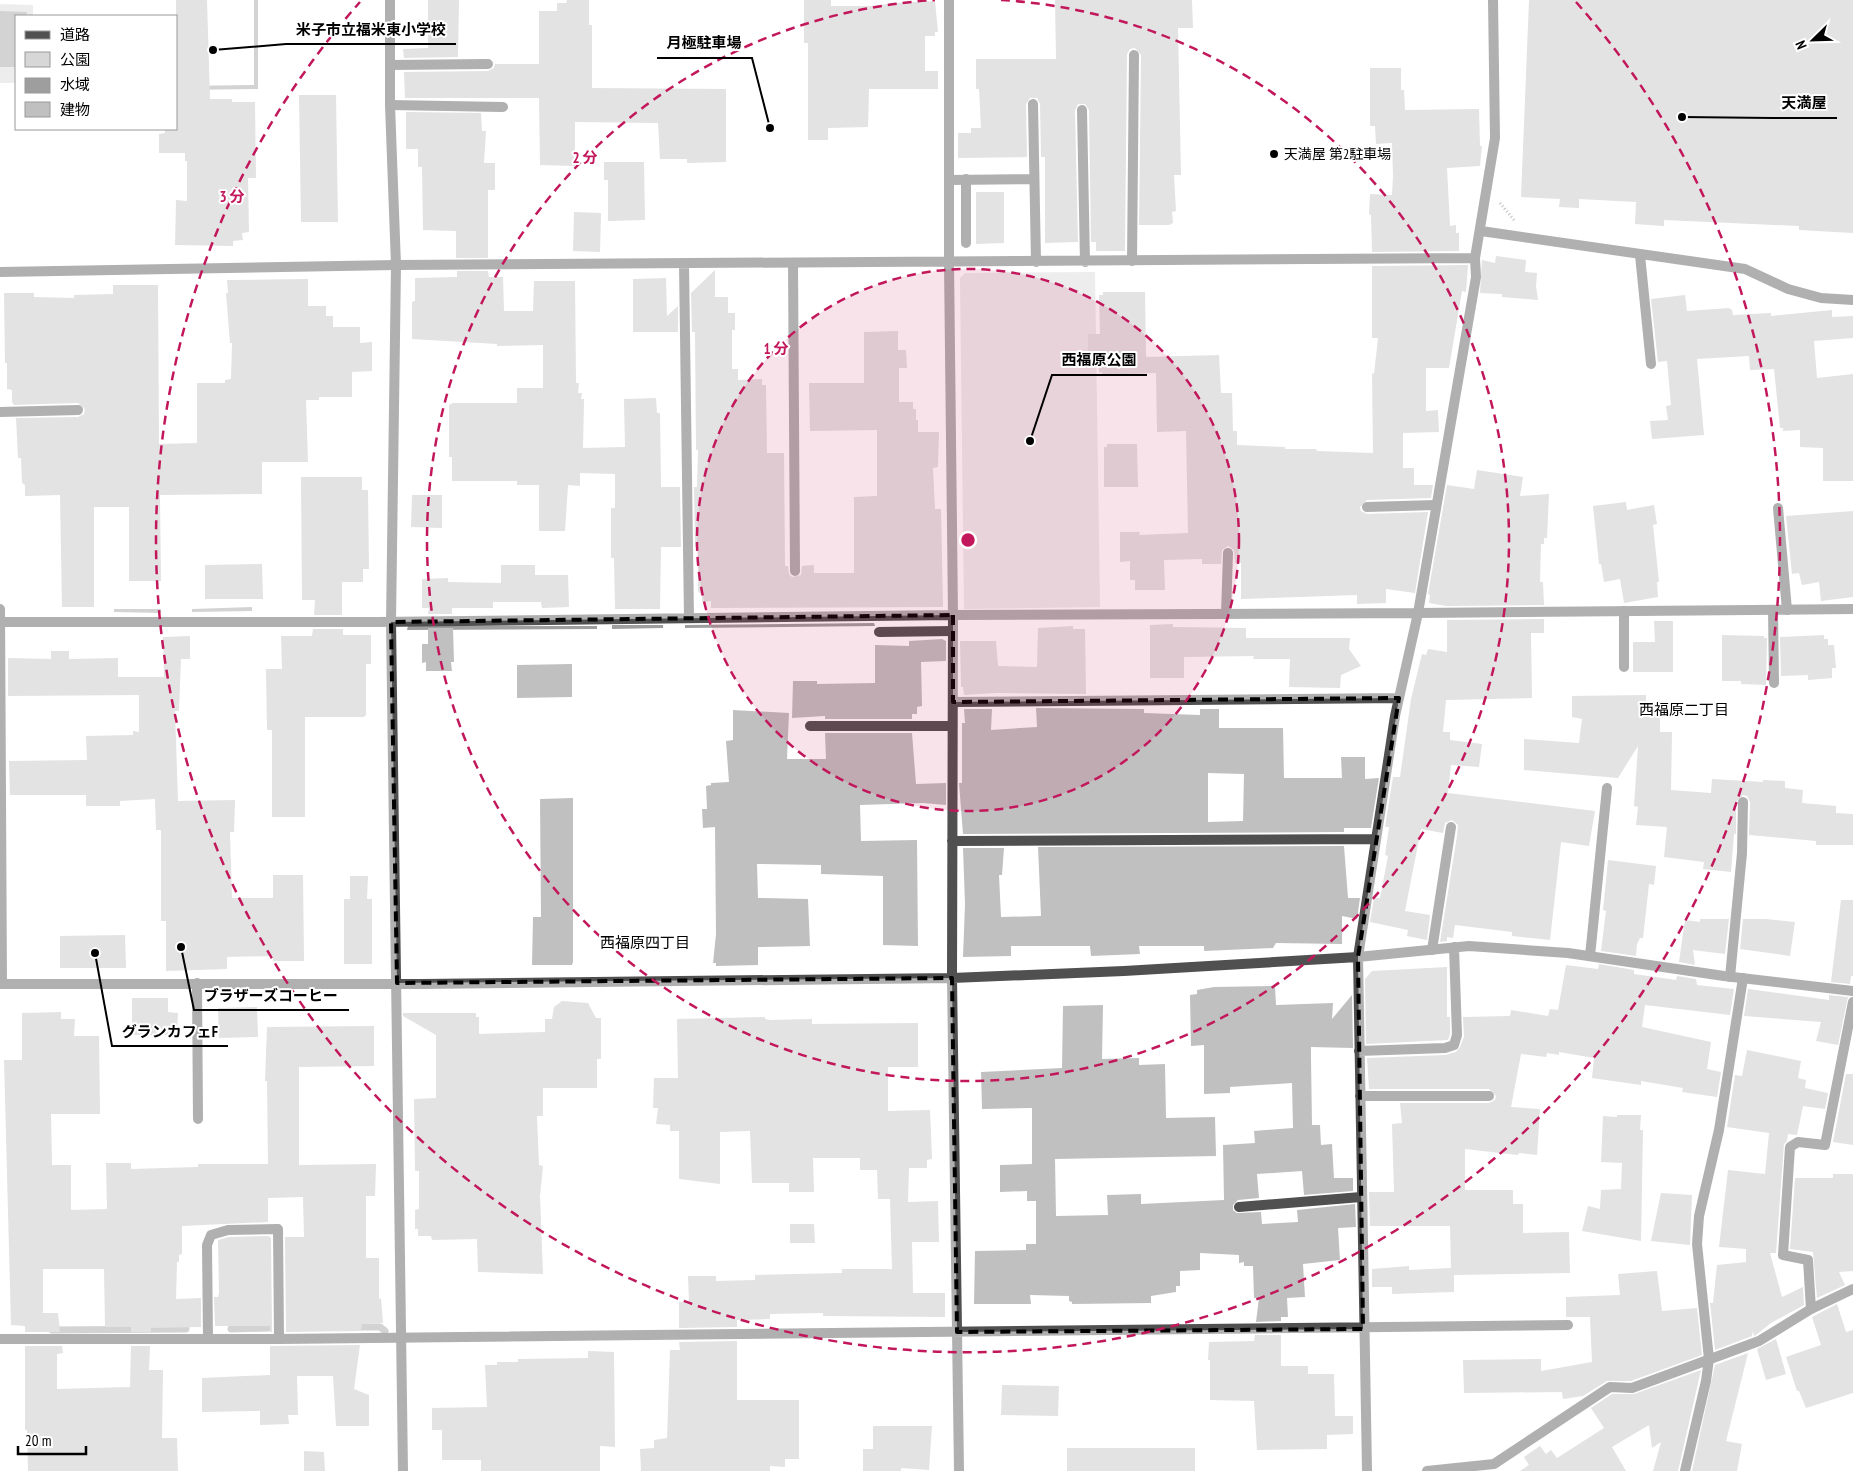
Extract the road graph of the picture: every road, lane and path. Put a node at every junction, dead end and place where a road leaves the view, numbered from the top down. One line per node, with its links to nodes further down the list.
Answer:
1 (390, 0): 6 (street)
2 (948, 0): 12 (street)
3 (1493, 0): 16 (street)
4 (1134, 56): 20 (street)
5 (488, 64): 6 (street)
6 (390, 65): 8 (street)
7 (1033, 104): 11 (street)
8 (390, 105): 9 (street); 26 (street)
9 (503, 107)
10 (1082, 110): 22 (street)
11 (1034, 179): 13 (street); 21 (street)
12 (949, 180): 13 (street); 24 (street)
13 (966, 180): 17 (street)
14 (1499, 201): 15 (path)
15 (1515, 221)
16 (1481, 231): 18 (street); 19 (street)
17 (966, 243)
18 (1640, 256): 28 (street); 29 (street)
19 (1475, 258): 20 (street); 32 (street)
20 (1132, 261): 22 (street)
21 (1036, 262): 22 (street); 24 (street)
22 (1085, 262)
23 (794, 263): 24 (street); 25 (street); 36 (street)
24 (948, 263): 42 (street)
25 (684, 264): 26 (street); 45 (street)
26 (396, 265): 27 (street); 47 (street)
27 (0, 272)
28 (1853, 300)
29 (1651, 364)
30 (78, 410): 31 (street)
31 (0, 412)
32 (1436, 506): 33 (street); 44 (street)
33 (1367, 507)
34 (1778, 508): 40 (street)
35 (1228, 553): 43 (street)
36 (795, 570)
37 (0, 609): 46 (street)
38 (1853, 609): 40 (street)
39 (1772, 610): 40 (street); 41 (street); 51 (street)
40 (1788, 610)
41 (1624, 611): 44 (street); 50 (street)
42 (953, 614): 43 (street); 45 (street); 48 (street)
43 (1226, 614): 44 (street)
44 (1418, 614): 52 (street)
45 (688, 618): 47 (street)
46 (0, 622): 47 (street); 70 (street)
47 (392, 622): 69 (street)
48 (953, 631): 49 (street); 53 (street)
49 (879, 632)
50 (1624, 667)
51 (1774, 683)
52 (1399, 698): 53 (street); 59 (street)
53 (952, 702): 55 (street)
54 (810, 726): 55 (street)
55 (952, 726): 60 (street)
56 (1607, 788): 63 (street)
57 (1742, 802): 65 (street)
58 (1451, 827): 62 (street)
59 (1375, 839): 60 (street); 64 (street)
60 (952, 841): 66 (street)
61 (1454, 947): 62 (street); 63 (street); 73 (street)
62 (1432, 950): 64 (street)
63 (1590, 956): 65 (street)
64 (1358, 957): 66 (street); 73 (street)
65 (1730, 977): 67 (street)
66 (952, 978): 69 (street); 83 (street)
67 (1743, 978): 71 (street); 88 (street)
68 (197, 983): 69 (street); 70 (street); 76 (street)
69 (397, 983): 84 (street)
70 (1, 984)
71 (1853, 991)
72 (1853, 1002): 80 (street)
73 (1359, 1051): 74 (street)
74 (1360, 1096): 75 (street); 77 (street)
75 (1489, 1096)
76 (198, 1119)
77 (1361, 1197): 78 (street); 82 (street)
78 (1239, 1207)
79 (1853, 1289): 80 (street)
80 (1811, 1309): 88 (street)
81 (1568, 1325): 82 (street)
82 (1364, 1329): 83 (street); 91 (street)
83 (957, 1332): 84 (street); 90 (street)
84 (401, 1337): 87 (street); 89 (street)
85 (0, 1339): 86 (street)
86 (208, 1339): 87 (street); 87 (street)
87 (279, 1339)
88 (1709, 1359): 92 (street); 93 (street)
89 (403, 1471)
90 (959, 1471)
91 (1367, 1471)
92 (1427, 1471)
93 (1685, 1471)

